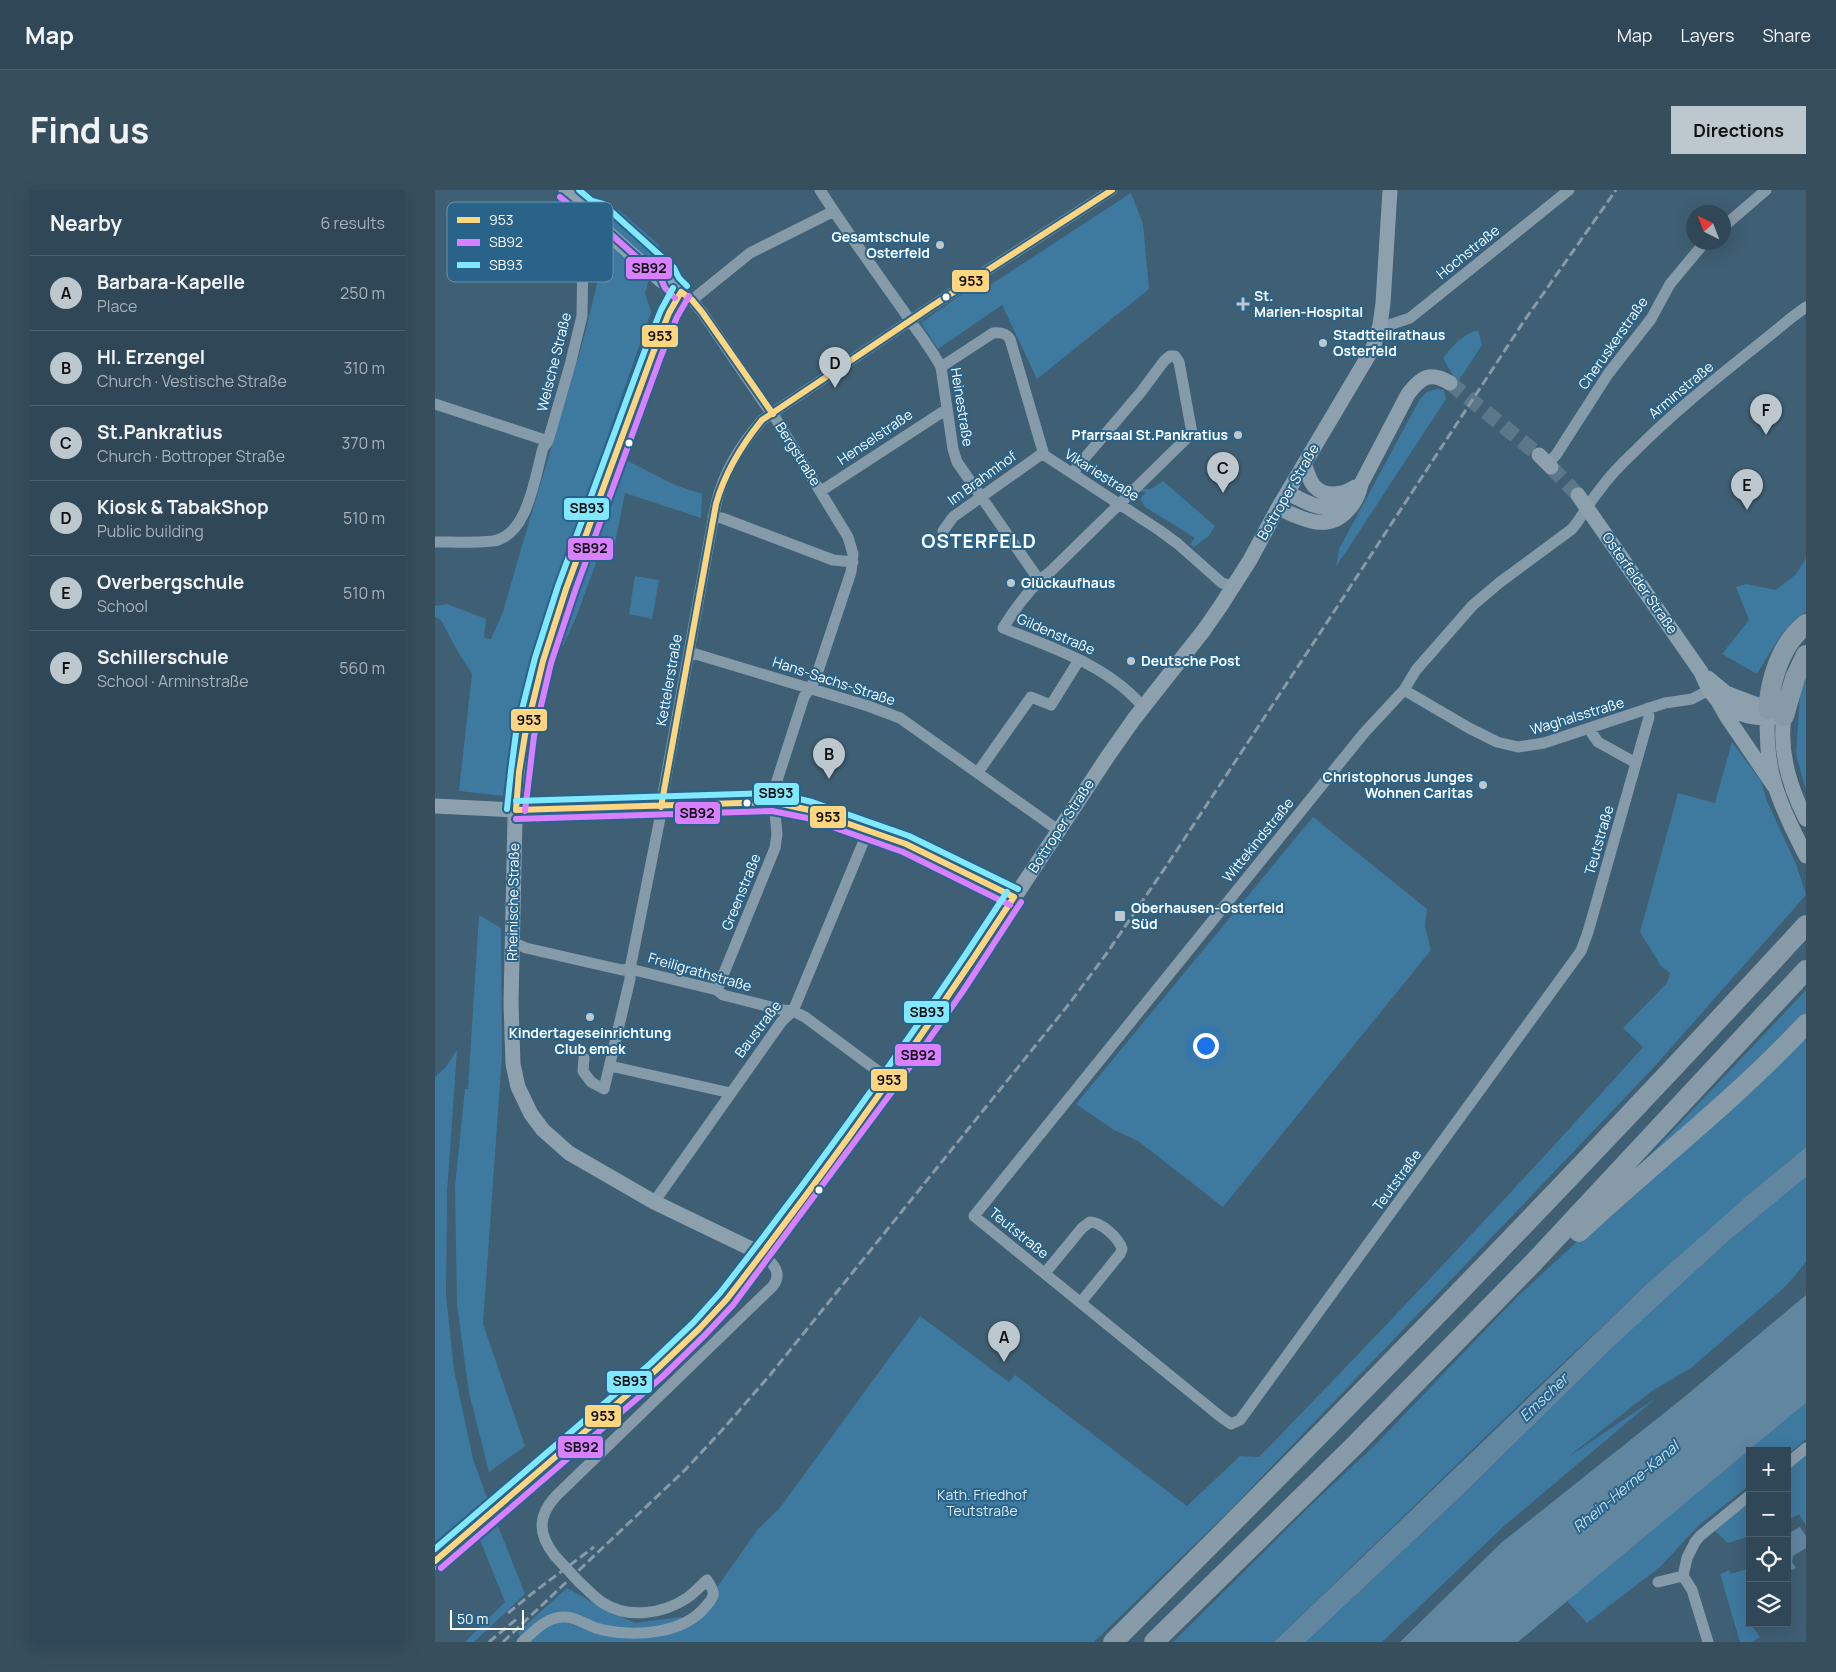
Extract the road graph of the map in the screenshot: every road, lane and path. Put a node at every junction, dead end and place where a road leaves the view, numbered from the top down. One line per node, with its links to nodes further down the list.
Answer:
1 (566, 190): 7 (main road, Bergstraße)
2 (820, 190): 8 (street, Heinestraße)
3 (1112, 190): 15 (street, Kettelerstraße)
4 (1389, 190): 16 (main road, Bottroper Straße)
5 (1569, 190): 16 (street, Hochstraße)
6 (1766, 190): 9 (street)
7 (580, 202)
8 (834, 212): 13 (street); 15 (street, Heinestraße)
9 (1731, 219)
10 (613, 238): 13 (main road, Bergstraße)
11 (1698, 250): 24 (street, Cheruskerstraße)
12 (583, 282): 22 (street, Welsche Straße)
13 (682, 292): 21 (street, Bergstraße); 58 (main road, Rheinische Straße)
14 (1806, 307): 31 (street, Arminstraße)
15 (910, 321): 17 (street, Heinestraße); 21 (street, Kettelerstraße)
16 (1380, 325): 25 (main road, Bottroper Straße)
17 (941, 367): 20 (street, Heinestraße); 23 (street, Vikariestraße)
18 (1450, 383): 27 (main road)
19 (435, 404): 22 (street)
20 (947, 409): 28 (street, Henselstraße); 30 (street, Heinestraße)
21 (773, 414): 28 (street, Bergstraße); 34 (street, Kettelerstraße)
22 (548, 441): 36 (street, Welsche Straße)
23 (1043, 453): 26 (street, Vikariestraße); 30 (street, Im Brahmhof)
24 (1546, 462)
25 (1304, 464): 27 (main road); 29 (main road, Bottroper Straße)
26 (1073, 474): 32 (street, Vikariestraße); 32 (street)
27 (1361, 484): 29 (main road); 33 (main road)
28 (821, 491): 37 (street, Bergstraße)
29 (1287, 493): 33 (main road, Bottroper Straße)
30 (981, 496): 35 (street, Im Brahmhof); 38 (street, Heinestraße)
31 (1582, 501): 44 (main road, Osterfelder Straße); 46 (street, Wittekindstraße)
32 (1119, 505): 38 (street); 39 (street, Vikariestraße)
33 (1278, 508): 39 (main road, Bottroper Straße)
34 (713, 517): 37 (street); 41 (street, Kettelerstraße)
35 (943, 531)
36 (435, 542)
37 (853, 562): 45 (street, Greenstraße)
38 (1039, 580): 43 (street, Gildenstraße)
39 (1233, 586): 48 (main road, Bottroper Straße)
40 (1806, 624): 50 (highway)
41 (689, 652): 45 (street, Hans-Sachs-Straße); 57 (street, Kettelerstraße)
42 (1806, 655): 50 (highway)
43 (1079, 660): 48 (street, Gildenstraße); 53 (street)
44 (1701, 672): 47 (main road, Osterfelder Straße); 50 (main road, Osterfelder Straße)
45 (810, 688): 53 (street, Hans-Sachs-Straße); 55 (street, Greenstraße)
46 (1404, 690): 51 (street, Waghalsstraße); 78 (street, Wittekindstraße)
47 (1714, 695): 49 (street, Waghalsstraße); 50 (main road); 54 (main road, Osterfelder Straße)
48 (1143, 707): 60 (main road, Bottroper Straße)
49 (1648, 708): 51 (street, Waghalsstraße); 52 (street, Teutstraße)
50 (1773, 714): 54 (main road, Osterfelder Straße); 59 (main road)
51 (1589, 729): 52 (street)
52 (1636, 763): 82 (street, Teutstraße)
53 (977, 772): 60 (street, Hans-Sachs-Straße)
54 (1774, 786): 62 (main road, Osterfelder Straße)
55 (773, 802): 57 (main road); 61 (main road); 68 (street, Greenstraße)
56 (435, 806): 58 (main road)
57 (661, 807): 58 (main road); 66 (street, Kettelerstraße)
58 (516, 810): 65 (main road, Rheinische Straße)
59 (1806, 819)
60 (1058, 830): 63 (main road, Bottroper Straße)
61 (869, 831): 63 (main road); 69 (street, Baustraße)
62 (1806, 856)
63 (1014, 897): 75 (main road, Bottroper Straße)
64 (1806, 925): 91 (highway)
65 (512, 942): 66 (street, Freiligrathstraße); 77 (main road, Rheinische Straße)
66 (630, 969): 68 (street, Freiligrathstraße); 74 (street, Kettelerstraße)
67 (1806, 970): 80 (highway)
68 (717, 990): 69 (street, Freiligrathstraße)
69 (793, 1011): 75 (street, Freiligrathstraße); 76 (street, Baustraße)
70 (1806, 1024): 72 (highway)
71 (1806, 1032): 72 (highway)
72 (1787, 1045): 80 (highway)
73 (584, 1058): 74 (street, Kettelerstraße)
74 (610, 1066): 76 (street)
75 (890, 1080): 79 (main road, Bottroper Straße)
76 (731, 1093): 77 (street, Baustraße)
77 (655, 1202): 79 (main road, Rheinische Straße)
78 (974, 1216): 81 (street, Teutstraße)
79 (762, 1254): 83 (main road, Bottroper Straße); 90 (street, bridge)
80 (1533, 1263): 92 (highway)
81 (1045, 1273): 82 (street, Teutstraße); 82 (street, Teutstraße)
82 (1081, 1302)
83 (688, 1340): 87 (main road, Bottroper Straße)
84 (1806, 1448): 85 (street)
85 (1791, 1461)
86 (1746, 1498): 88 (street)
87 (435, 1561)
88 (1683, 1576): 89 (street); 93 (street)
89 (1658, 1582)
90 (522, 1642)
91 (1113, 1642)
92 (1154, 1642)
93 (1708, 1642)

